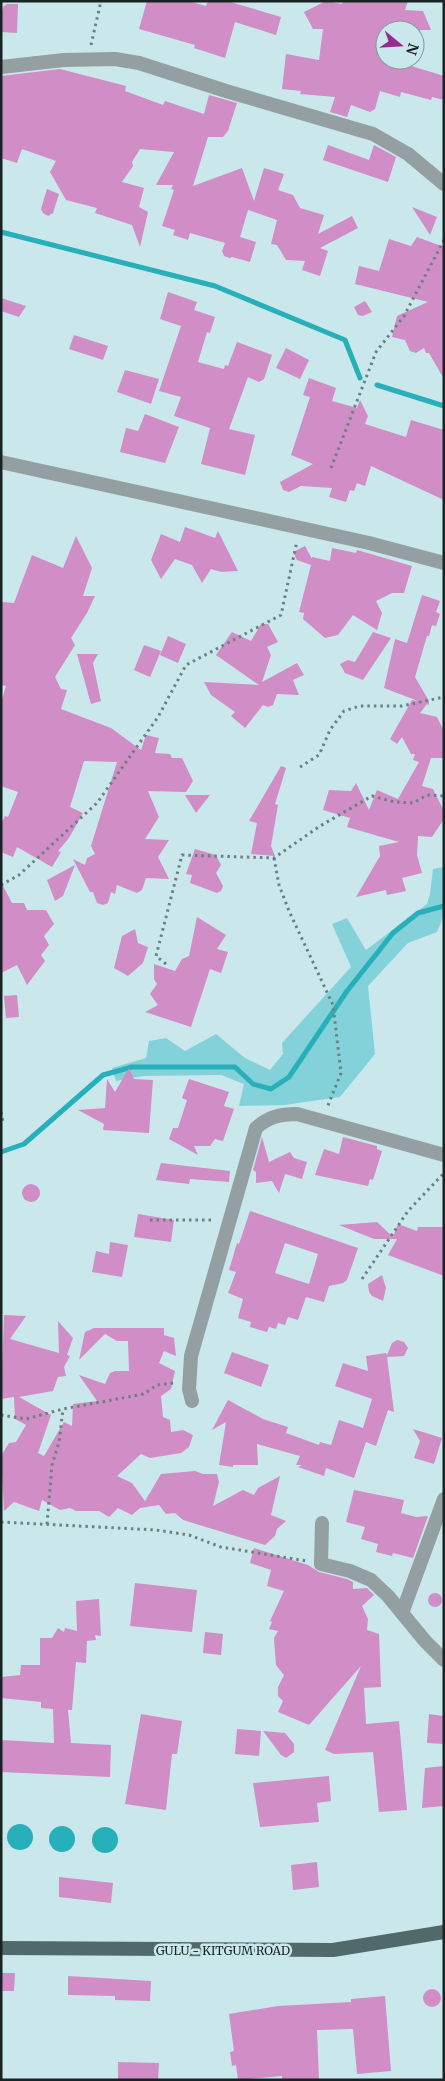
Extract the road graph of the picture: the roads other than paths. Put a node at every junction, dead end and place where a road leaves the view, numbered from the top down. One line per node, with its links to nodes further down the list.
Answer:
1 (1, 67): 2 (street)
2 (444, 184)
3 (1, 462): 4 (street)
4 (444, 563)
5 (444, 1156): 6 (street)
6 (192, 1401)
7 (444, 1499): 9 (street)
8 (322, 1523): 9 (street)
9 (402, 1613): 10 (street)
10 (444, 1660)
11 (444, 1932): 12 (main road, GULU - KITGUM ROAD)
12 (1, 1948)

